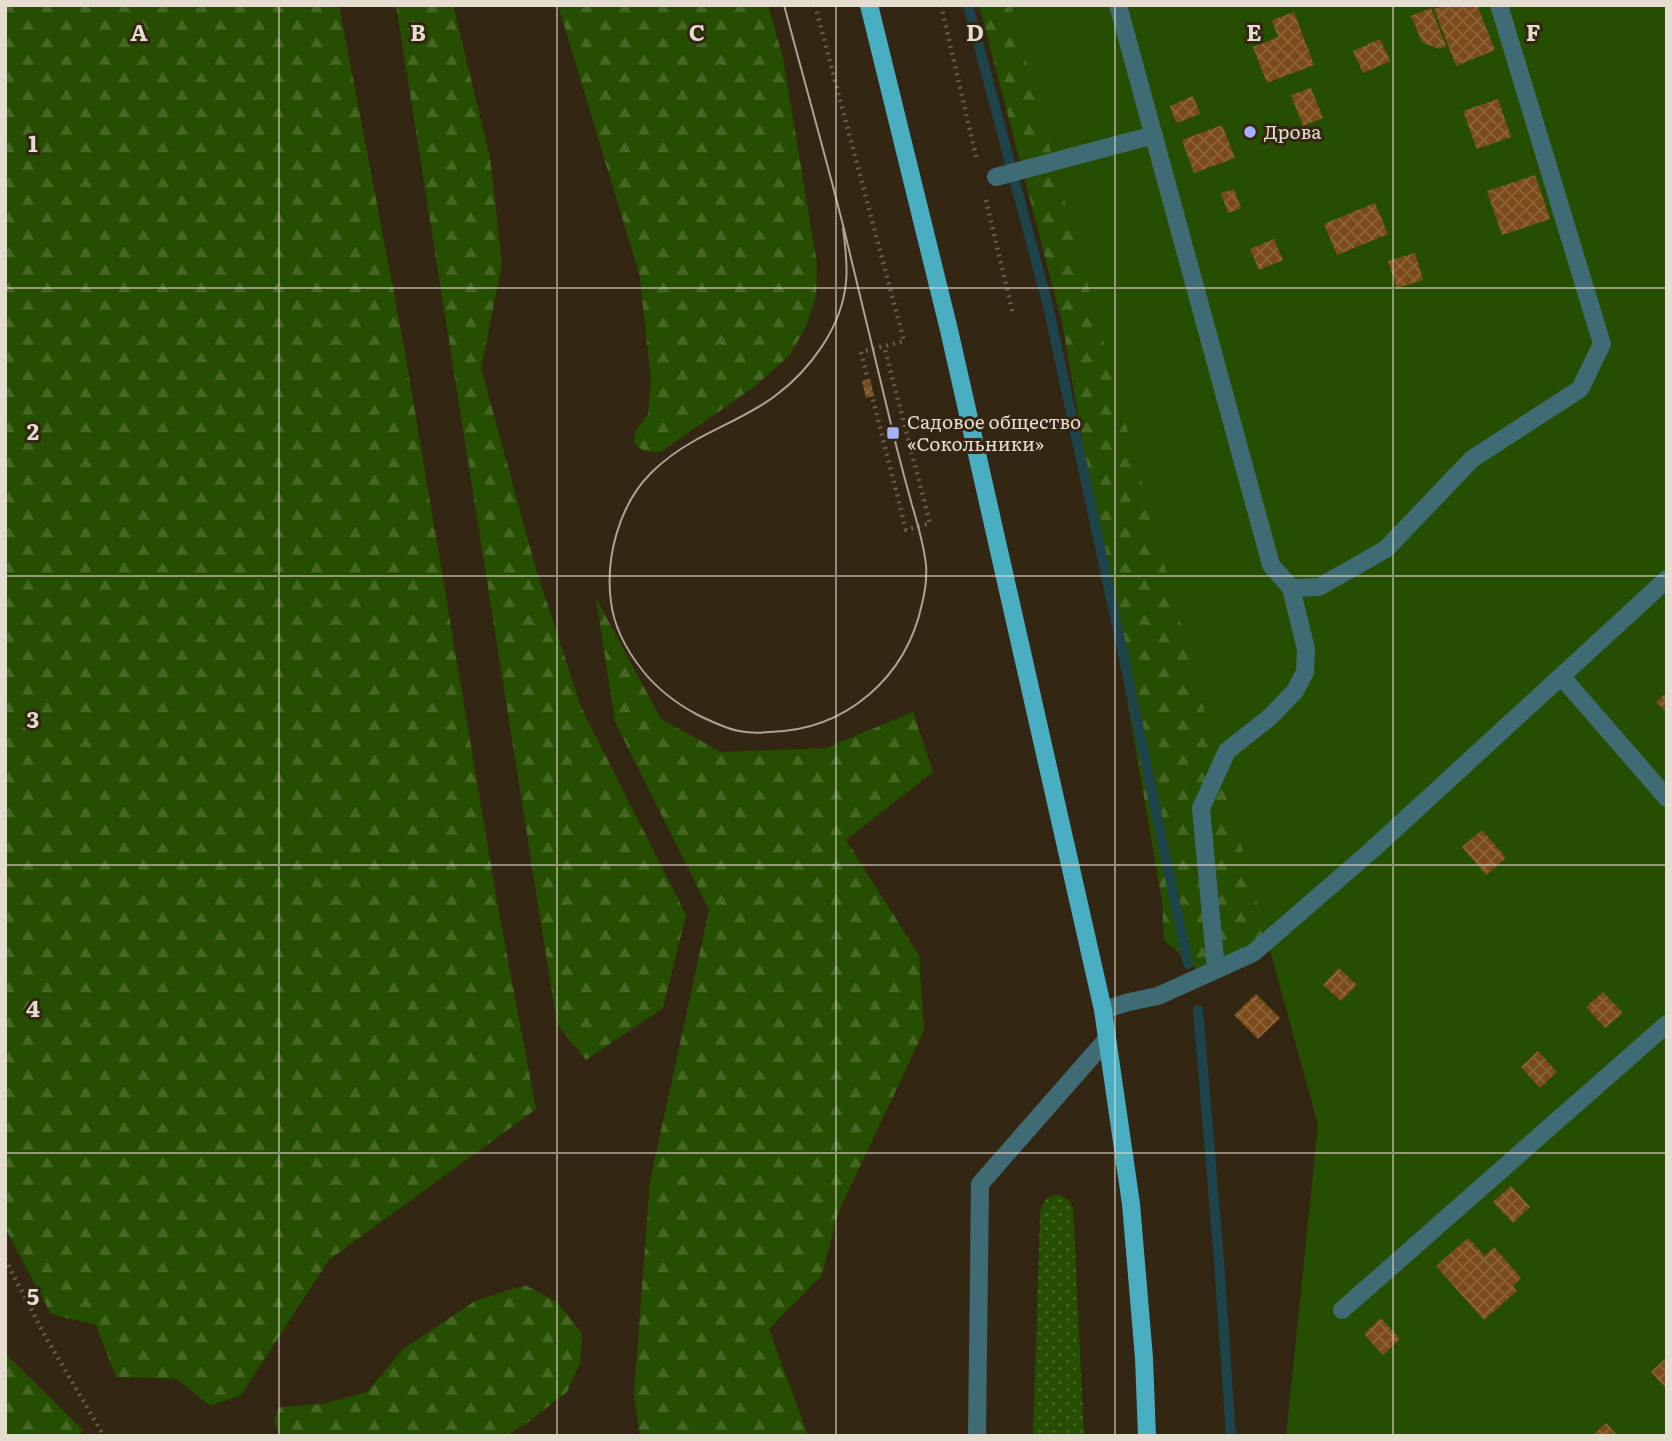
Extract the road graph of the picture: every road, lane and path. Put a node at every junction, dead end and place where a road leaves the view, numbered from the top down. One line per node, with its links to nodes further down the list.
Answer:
1 (816, 5): 7 (path)
2 (869, 5): 13 (main road)
3 (1118, 5): 5 (lane)
4 (1499, 5): 9 (lane)
5 (1154, 135): 6 (lane); 9 (lane)
6 (996, 177)
7 (884, 346): 7 (path)
8 (1667, 579): 10 (lane)
9 (1291, 588): 12 (lane)
10 (1561, 676): 11 (lane); 12 (lane)
11 (1667, 798)
12 (1216, 970): 13 (lane)
13 (1103, 1010): 15 (main road)
14 (1667, 1024): 17 (lane)
15 (1107, 1039): 19 (lane); 20 (main road)
16 (5, 1259): 18 (path)
17 (1342, 1310)
18 (104, 1436)
19 (977, 1436)
20 (1147, 1436)

